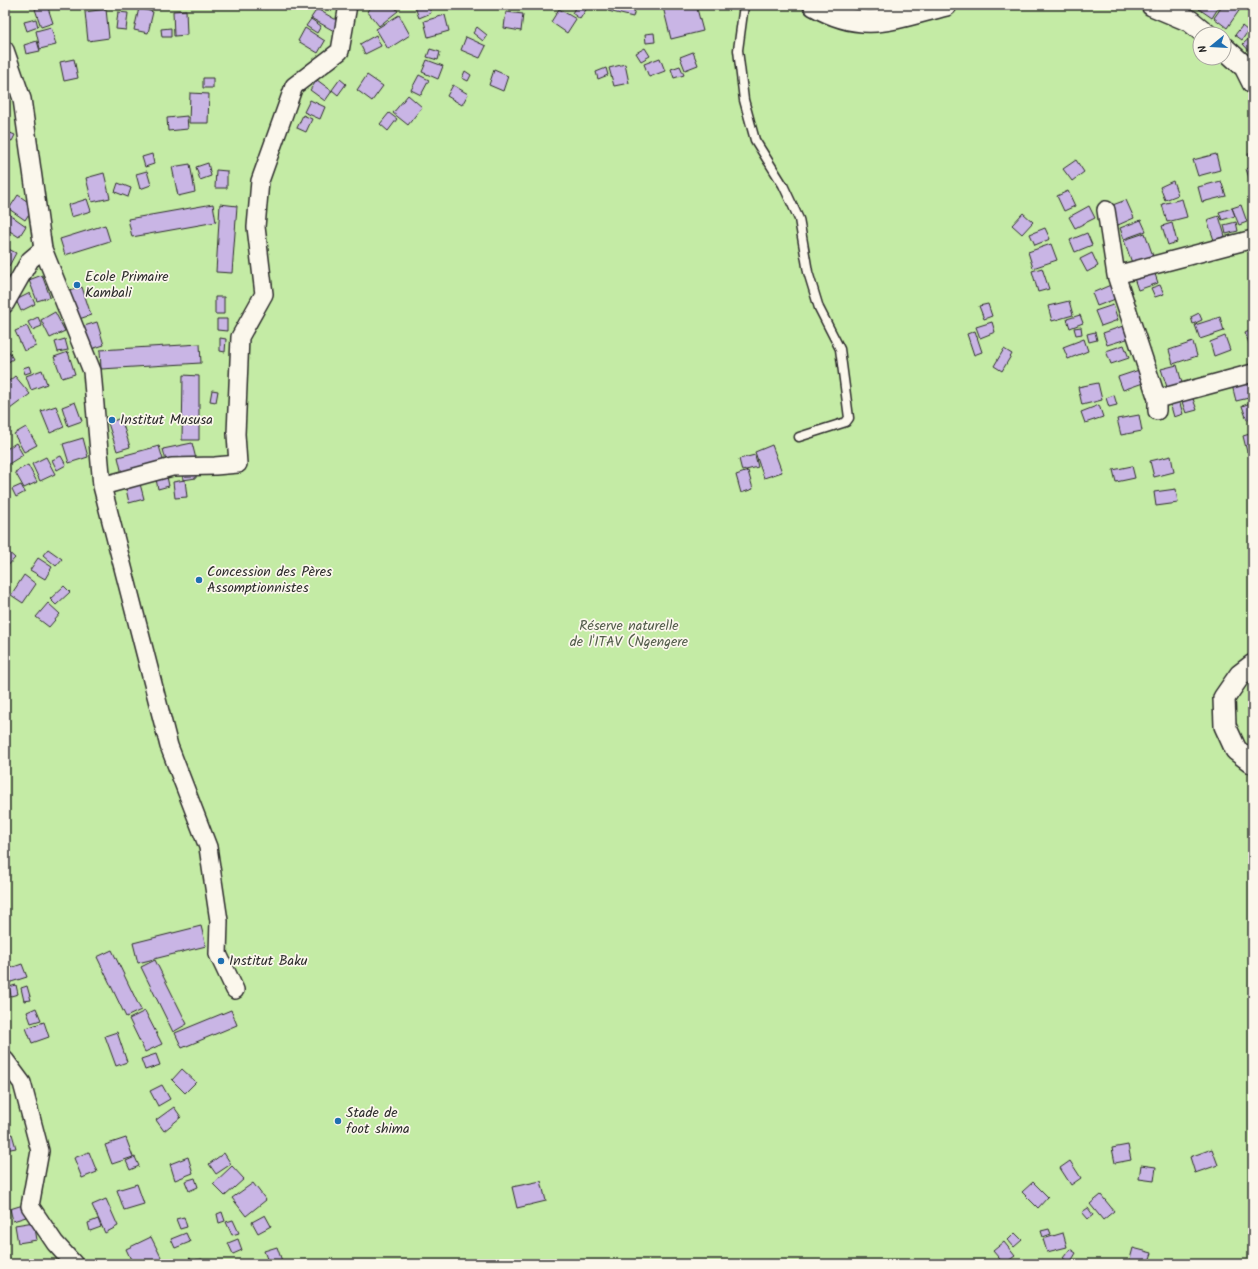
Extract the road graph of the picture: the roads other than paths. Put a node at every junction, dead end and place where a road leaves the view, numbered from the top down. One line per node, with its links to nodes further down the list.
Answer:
1 (348, 5): 18 (street)
2 (744, 5): 17 (lane)
3 (814, 5): 6 (street)
4 (946, 5): 6 (street)
5 (1152, 5): 7 (street)
6 (888, 12)
7 (1195, 26)
8 (5, 50): 13 (street)
9 (1232, 55): 10 (street)
10 (1250, 70)
11 (1106, 210): 14 (street)
12 (1253, 239): 14 (street)
13 (43, 248): 15 (street); 18 (street)
14 (1116, 275): 16 (street)
15 (5, 304)
16 (1253, 373)
17 (799, 437)
18 (102, 486): 21 (street)
19 (1253, 666): 20 (street)
20 (1253, 763)
21 (235, 990)
22 (5, 1060): 23 (street)
23 (74, 1264)

